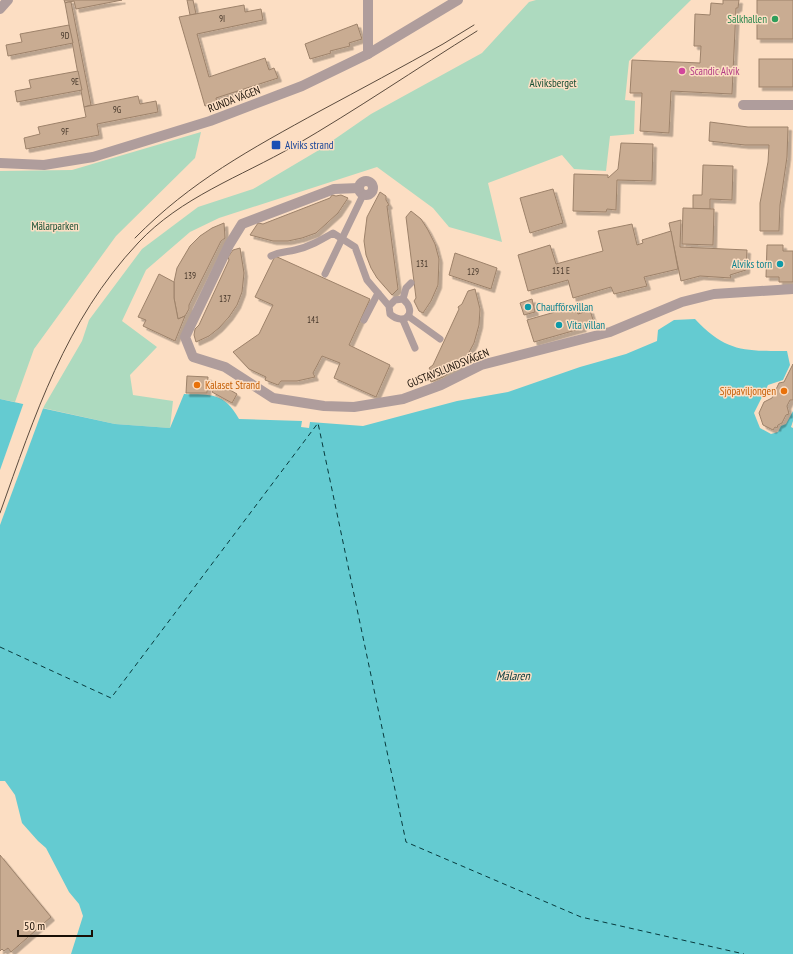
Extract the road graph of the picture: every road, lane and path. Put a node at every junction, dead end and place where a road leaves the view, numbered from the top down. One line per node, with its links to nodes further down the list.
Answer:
1 (8, 0): 4 (street)
2 (368, 0): 5 (street)
3 (458, 0): 5 (street, RUNDA VÄGEN)
4 (0, 9)
5 (368, 54): 8 (street, RUNDA VÄGEN)
6 (743, 105): 7 (street)
7 (793, 105)
8 (0, 162)
9 (361, 192): 10 (street); 14 (street, GUSTAVSLUNDSVÄGEN)
10 (342, 239): 11 (street); 12 (street); 15 (street)
11 (271, 256)
12 (325, 274)
13 (410, 283): 16 (street)
14 (793, 289)
15 (378, 293): 17 (street); 19 (street)
16 (404, 299): 17 (street); 18 (street)
17 (389, 306): 18 (street)
18 (405, 318): 20 (street); 21 (street)
19 (364, 320)
20 (440, 339)
21 (415, 348)

